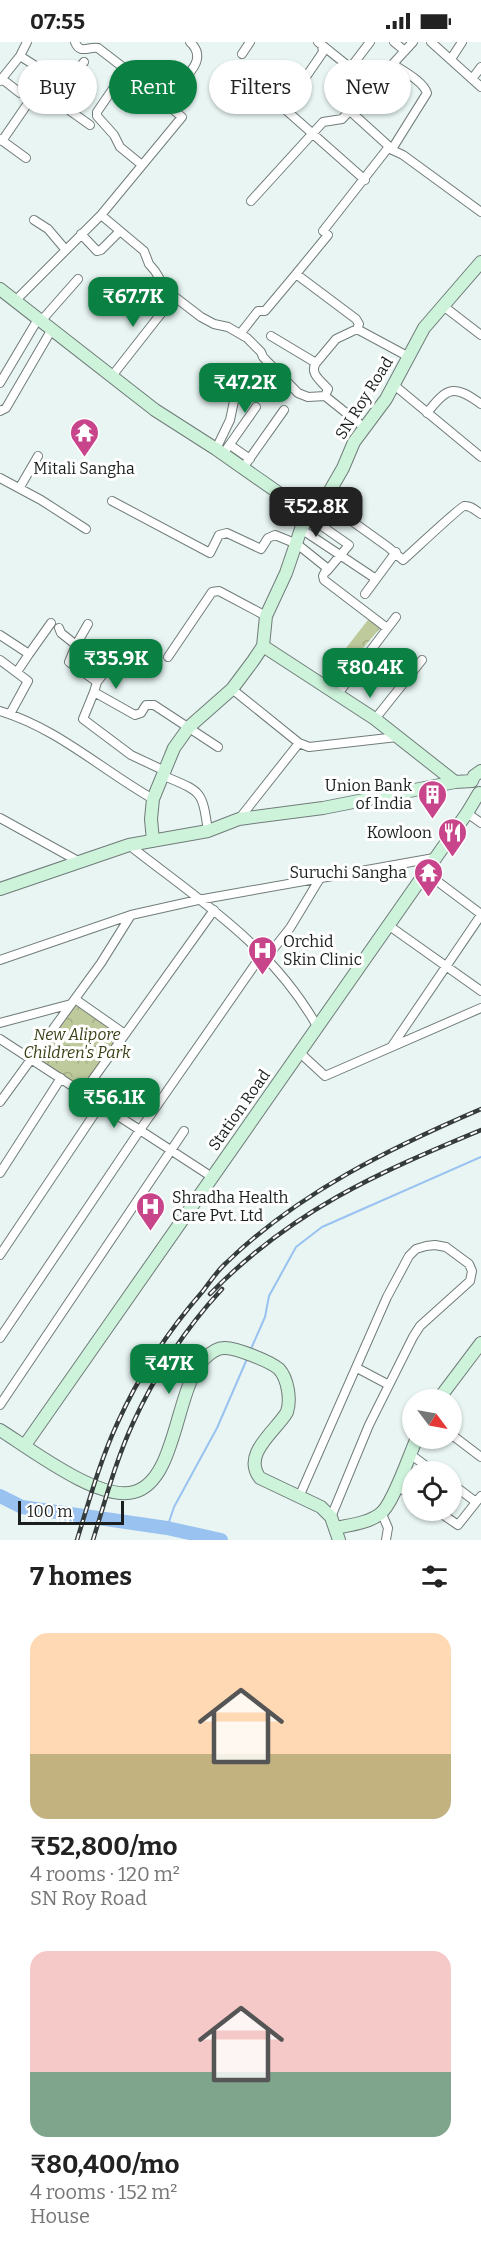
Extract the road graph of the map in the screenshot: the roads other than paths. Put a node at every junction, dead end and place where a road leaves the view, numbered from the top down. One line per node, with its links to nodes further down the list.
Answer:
1 (27, 42): 13 (street)
2 (75, 42): 34 (street)
3 (190, 42): 34 (street)
4 (250, 42): 12 (street)
5 (370, 42): 17 (street)
6 (394, 42): 11 (street)
7 (413, 42): 11 (street)
8 (431, 42): 14 (street)
9 (462, 42): 14 (street)
10 (320, 44): 16 (street); 30 (street)
11 (405, 51): 18 (street)
12 (242, 54)
13 (20, 56): 15 (street); 22 (street)
14 (451, 59): 21 (street)
15 (26, 60)
16 (341, 60)
17 (357, 60)
18 (397, 60)
19 (481, 67): 21 (street)
20 (411, 78): 32 (street)
21 (472, 79): 23 (street)
22 (1, 80): 24 (street)
23 (481, 87)
24 (18, 92)
25 (20, 114): 31 (street)
26 (75, 114): 29 (street)
27 (346, 114): 30 (street)
28 (353, 114): 32 (street)
29 (90, 125)
30 (313, 133): 35 (street); 36 (street)
31 (1, 140): 33 (street)
32 (394, 150): 35 (street); 37 (street)
33 (26, 158)
34 (142, 165): 38 (street)
35 (365, 180): 44 (street)
36 (251, 201)
37 (481, 212)
38 (100, 215): 40 (street); 41 (street)
39 (34, 220): 42 (street)
40 (120, 231): 41 (street); 47 (street)
41 (81, 234): 42 (street)
42 (65, 249): 48 (street)
43 (481, 262): 49 (street, SN Roy Road)
44 (296, 274): 52 (street); 53 (street)
45 (78, 279): 50 (street)
46 (0, 289): 48 (street)
47 (174, 297): 53 (street); 59 (street)
48 (15, 301): 50 (street)
49 (442, 305): 54 (street); 56 (street, SN Roy Road)
50 (39, 320): 51 (street); 60 (street)
51 (52, 329): 59 (street); 66 (street)
52 (357, 329): 56 (street); 57 (street)
53 (240, 334): 62 (street)
54 (481, 334)
55 (271, 336): 57 (street)
56 (409, 357): 61 (street, SN Roy Road)
57 (316, 363): 62 (street)
58 (241, 368): 69 (street)
59 (112, 376): 69 (street)
60 (0, 383)
61 (394, 385): 67 (street); 68 (street, SN Roy Road)
62 (325, 396): 68 (street)
63 (481, 404): 67 (street)
64 (255, 407): 69 (street)
65 (284, 410): 72 (street)
66 (0, 411)
67 (427, 413): 71 (street)
68 (365, 428): 76 (street, SN Roy Road)
69 (223, 449): 72 (street)
70 (38, 456): 74 (street)
71 (481, 457)
72 (246, 463): 78 (street)
73 (0, 478): 74 (street)
74 (20, 487): 80 (street)
75 (112, 501): 81 (street)
76 (324, 501): 78 (street, SN Roy Road); 82 (street)
77 (481, 514): 82 (street)
78 (309, 516): 79 (street, SN Roy Road); 83 (street)
79 (301, 529): 81 (street, SN Roy Road); 83 (street)
80 (86, 530)
81 (297, 544): 84 (street); 87 (street, SN Roy Road)
82 (396, 552): 85 (street)
83 (342, 555): 84 (street); 85 (street)
84 (327, 571): 92 (street)
85 (376, 579): 86 (street)
86 (365, 594)
87 (266, 616): 95 (street, SN Roy Road); 98 (street)
88 (396, 617): 92 (street)
89 (51, 623): 97 (street)
90 (88, 624): 94 (street)
91 (59, 628): 94 (street)
92 (387, 628): 105 (street)
93 (0, 635): 97 (street)
94 (76, 645): 102 (street)
95 (263, 646): 103 (street); 105 (street)
96 (120, 652): 102 (street)
97 (28, 654): 101 (street)
98 (168, 657)
99 (0, 660): 101 (street)
100 (422, 660): 108 (street)
101 (17, 672): 107 (street)
102 (97, 682): 104 (street)
103 (232, 689): 109 (street); 111 (street)
104 (94, 692): 109 (street); 114 (street)
105 (337, 695): 108 (street)
106 (0, 711): 107 (street)
107 (10, 714): 118 (street)
108 (375, 720): 110 (street)
109 (189, 727): 112 (street); 114 (street)
110 (398, 736): 111 (street); 116 (street)
111 (299, 743): 121 (street)
112 (218, 747)
113 (481, 771): 115 (street)
114 (164, 773): 118 (street); 123 (street)
115 (472, 781): 116 (street); 117 (street)
116 (454, 782): 121 (street)
117 (480, 794): 119 (street, Station Road)
118 (153, 799): 124 (street)
119 (467, 813): 122 (street); 126 (street, Station Road)
120 (0, 818): 127 (street)
121 (239, 819): 123 (street)
122 (481, 823)
123 (208, 831): 124 (street)
124 (153, 841): 125 (street)
125 (129, 845): 127 (street); 131 (street)
126 (434, 858): 128 (street, Station Road); 129 (street)
127 (78, 861): 130 (street)
128 (425, 872): 134 (street); 135 (street, Station Road)
129 (319, 880): 131 (street); 136 (street)
130 (0, 889)
131 (198, 900): 132 (street); 133 (street)
132 (214, 910): 136 (street); 144 (street)
133 (131, 915): 137 (street); 140 (street)
134 (481, 915): 138 (street)
135 (388, 925): 138 (street); 143 (street, Station Road)
136 (265, 955): 143 (street); 153 (street)
137 (0, 960)
138 (446, 967): 139 (street); 146 (street)
139 (481, 991)
140 (73, 1002): 142 (street); 144 (street); 148 (street)
141 (481, 1008): 146 (street)
142 (0, 1023)
143 (317, 1026): 147 (street, Station Road)
144 (125, 1034): 150 (street)
145 (0, 1040): 148 (street)
146 (392, 1046): 147 (street)
147 (299, 1052): 157 (street, Station Road)
148 (30, 1058): 149 (street); 151 (street)
149 (61, 1078): 150 (street); 156 (street)
150 (83, 1093): 152 (street)
151 (0, 1102)
152 (101, 1104): 153 (street); 158 (street)
153 (140, 1130): 155 (street); 159 (street)
154 (184, 1131): 155 (street)
155 (171, 1150): 157 (street); 164 (street)
156 (0, 1173)
157 (212, 1177): 167 (street, Station Road)
158 (0, 1255)
159 (0, 1338)
160 (481, 1343): 163 (street)
161 (357, 1368): 162 (street); 162 (street); 175 (street)
162 (389, 1385): 179 (street)
163 (446, 1389)
164 (0, 1405)
165 (0, 1430): 167 (street)
166 (462, 1443): 170 (street)
167 (25, 1445): 175 (street)
168 (412, 1449): 169 (street)
169 (410, 1454): 171 (street); 172 (street)
170 (481, 1457)
171 (419, 1461)
172 (396, 1485): 173 (street); 177 (street)
173 (402, 1489)
174 (462, 1490): 176 (street)
175 (299, 1497): 179 (street)
176 (479, 1499): 178 (street)
177 (381, 1514): 179 (street); 180 (street)
178 (462, 1520)
179 (335, 1528)
180 (386, 1540)

